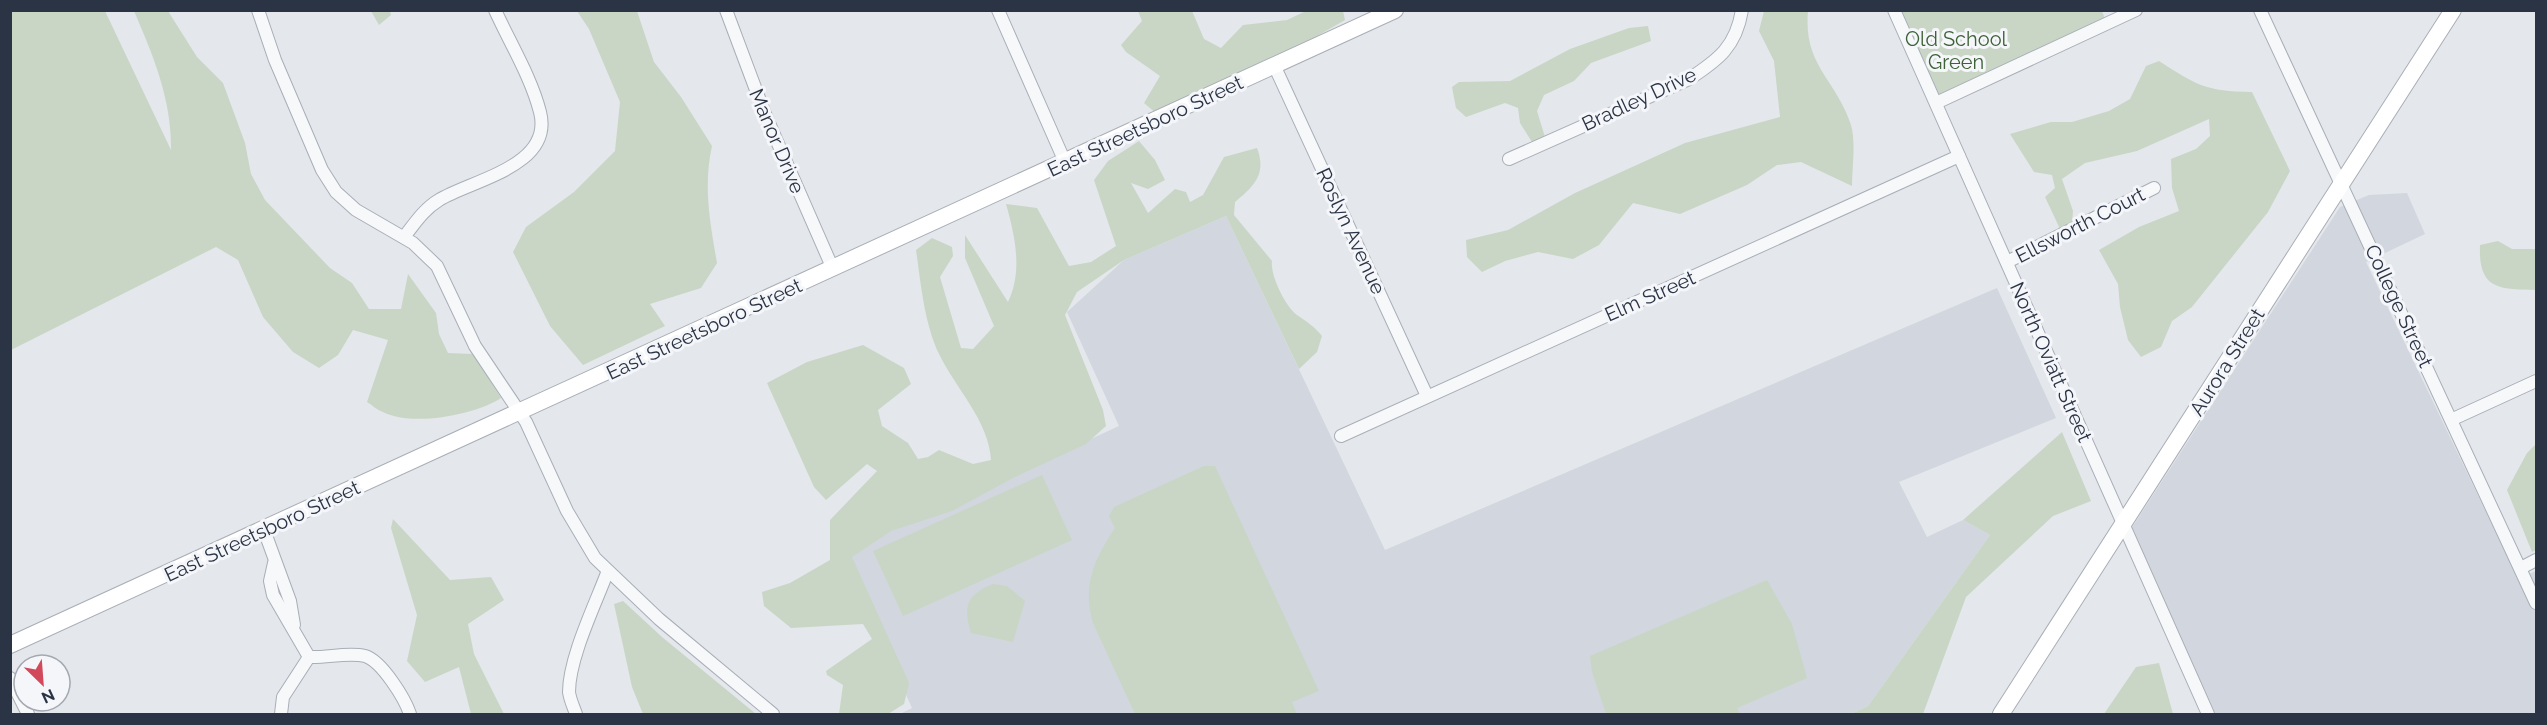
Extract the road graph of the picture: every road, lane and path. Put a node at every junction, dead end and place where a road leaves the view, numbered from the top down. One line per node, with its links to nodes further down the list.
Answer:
1 (258, 10): 19 (street)
2 (495, 10): 19 (street)
3 (726, 10): 21 (street, Manor Drive)
4 (998, 10): 16 (street)
5 (1395, 10): 11 (main road, East Streetsboro Street)
6 (1742, 10): 15 (street, Bradley Drive)
7 (1894, 10): 13 (street, North Oviatt Street)
8 (2136, 10): 13 (street)
9 (2260, 10): 17 (street, College Street)
10 (2453, 10): 17 (main road, Aurora Street)
11 (1370, 15): 12 (main road, East Streetsboro Street)
12 (1274, 65): 16 (main road, East Streetsboro Street); 23 (street, Roslyn Avenue)
13 (1936, 103): 14 (street, North Oviatt Street)
14 (1959, 156): 20 (street, North Oviatt Street); 23 (street, Elm Street)
15 (1509, 159)
16 (1065, 162): 21 (main road, East Streetsboro Street)
17 (2340, 182): 25 (street, College Street); 27 (main road, Aurora Street)
18 (2154, 188): 20 (street, Ellsworth Court)
19 (404, 237): 24 (street)
20 (2007, 262): 27 (street, North Oviatt Street)
21 (833, 269): 24 (main road, East Streetsboro Street)
22 (2536, 381): 25 (street)
23 (1427, 396): 26 (street, Elm Street)
24 (519, 413): 28 (main road, East Streetsboro Street); 31 (street)
25 (2453, 419): 30 (street, College Street)
26 (1341, 436)
27 (2122, 524): 41 (main road, Aurora Street); 42 (street, North Oviatt Street)
28 (264, 530): 33 (main road, East Streetsboro Street); 34 (street)
29 (2536, 560): 30 (street)
30 (2521, 567): 32 (street, College Street)
31 (608, 573): 39 (street); 40 (street)
32 (2536, 603)
33 (10, 645)
34 (309, 657): 37 (street); 38 (street)
35 (10, 678): 36 (street)
36 (28, 714)
37 (281, 714)
38 (410, 714)
39 (576, 714)
40 (773, 714)
41 (2001, 714)
42 (2208, 714)

